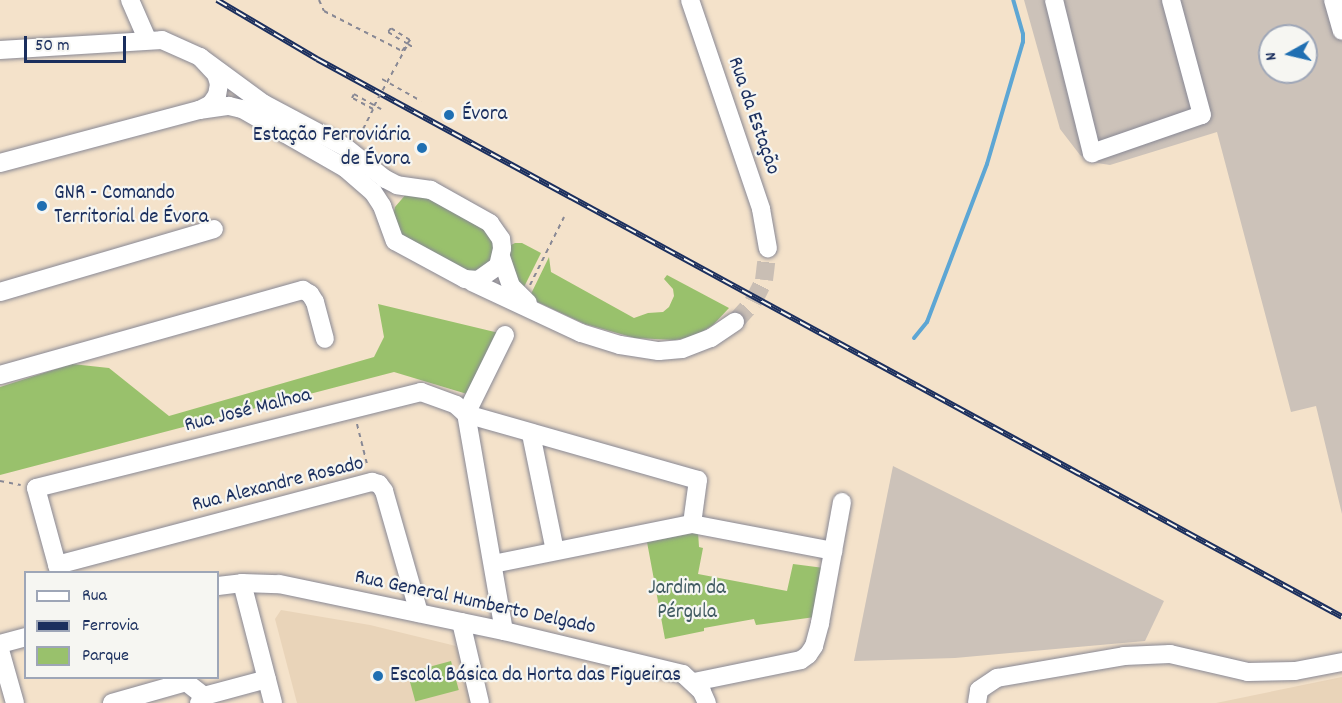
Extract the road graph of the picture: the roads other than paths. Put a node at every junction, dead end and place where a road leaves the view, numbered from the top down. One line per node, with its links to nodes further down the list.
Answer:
1 (130, 0): 7 (street)
2 (690, 0): 15 (street, Rua da Estação)
3 (1054, 0): 4 (street)
4 (1171, 0)
5 (1333, 0): 6 (street)
6 (1342, 31)
7 (147, 39): 8 (street); 9 (street)
8 (0, 50)
9 (200, 57): 10 (street); 12 (street)
10 (199, 110): 11 (street); 13 (street)
11 (0, 163)
12 (423, 188): 13 (street); 16 (street)
13 (388, 225): 17 (street)
14 (214, 229): 18 (street)
15 (768, 248)
16 (501, 257): 17 (street); 19 (street)
17 (472, 282): 19 (street)
18 (0, 292)
19 (541, 313): 20 (street)
20 (735, 322)
21 (506, 335): 24 (street)
22 (325, 339): 23 (street)
23 (0, 375)
24 (466, 414): 25 (street, Rua José Malhoa); 30 (street); 31 (street, Rua José Malhoa)
25 (531, 434): 27 (street, Rua José Malhoa); 29 (street)
26 (842, 502): 28 (street)
27 (692, 524): 28 (street); 29 (street)
28 (833, 550): 42 (street)
29 (555, 551): 30 (street)
30 (493, 564): 36 (street)
31 (58, 569): 34 (street, Rua Alexandre Rosado)
32 (242, 583): 33 (street, Rua General Humberto Delgado); 34 (street, Rua General Humberto Delgado); 41 (street)
33 (219, 586)
34 (419, 613): 35 (street, Rua General Humberto Delgado)
35 (460, 622): 36 (street, Rua General Humberto Delgado); 47 (street)
36 (504, 631): 42 (street, Rua General Humberto Delgado)
37 (24, 638): 38 (street)
38 (0, 644)
39 (0, 650): 44 (street)
40 (1342, 662): 49 (street)
41 (267, 679): 43 (street); 46 (street)
42 (694, 682): 48 (street)
43 (201, 700): 45 (street)
44 (15, 703)
45 (112, 703)
46 (273, 703)
47 (480, 703)
48 (707, 703)
49 (976, 703)

